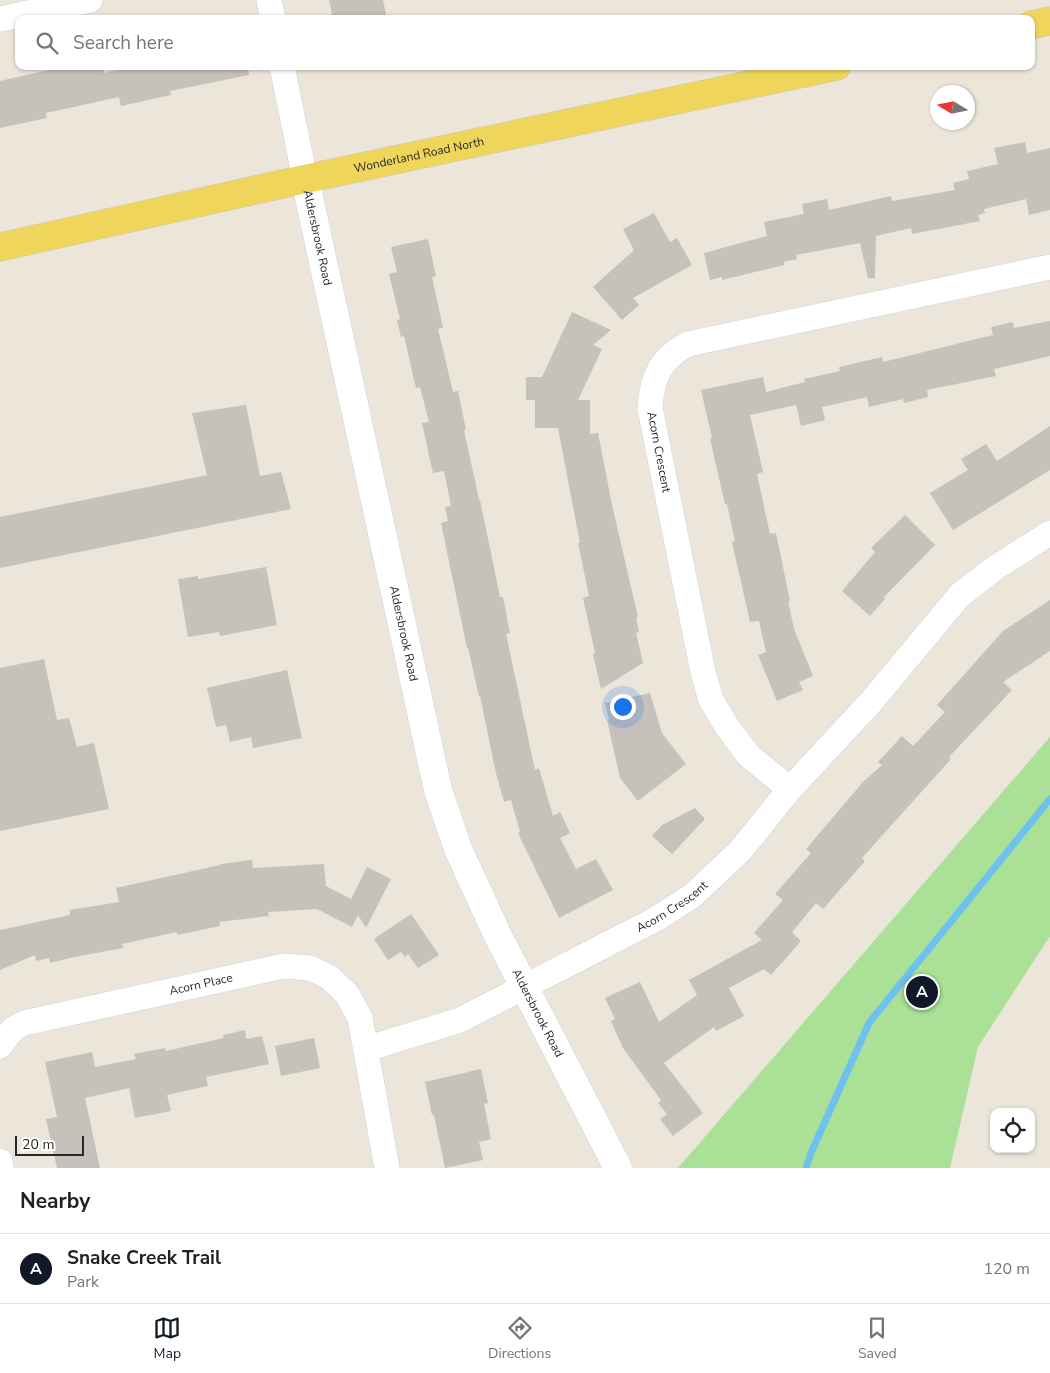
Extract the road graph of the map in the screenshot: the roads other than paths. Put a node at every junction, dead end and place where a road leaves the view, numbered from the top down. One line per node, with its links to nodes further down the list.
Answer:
1 (90, 0): 3 (street)
2 (269, 0): 4 (street)
3 (19, 15)
4 (272, 15)
5 (15, 16): 6 (street)
6 (0, 19)
7 (1050, 21): 8 (main road)
8 (1035, 24)
9 (283, 70): 11 (street, Aldersbrook Road)
10 (818, 70): 11 (main road, Wonderland Road North)
11 (305, 179): 12 (main road, Wonderland Road North); 16 (street, Aldersbrook Road)
12 (0, 247)
13 (1050, 267): 15 (street, Acorn Crescent)
14 (1050, 532): 15 (street, Acorn Crescent)
15 (790, 789): 16 (street, Acorn Crescent)
16 (525, 987): 18 (street); 22 (street, Aldersbrook Road)
17 (0, 1046): 18 (street, Acorn Place)
18 (366, 1048): 21 (street, Acorn Place)
19 (0, 1161): 20 (street)
20 (1, 1168)
21 (387, 1168)
22 (618, 1168)

